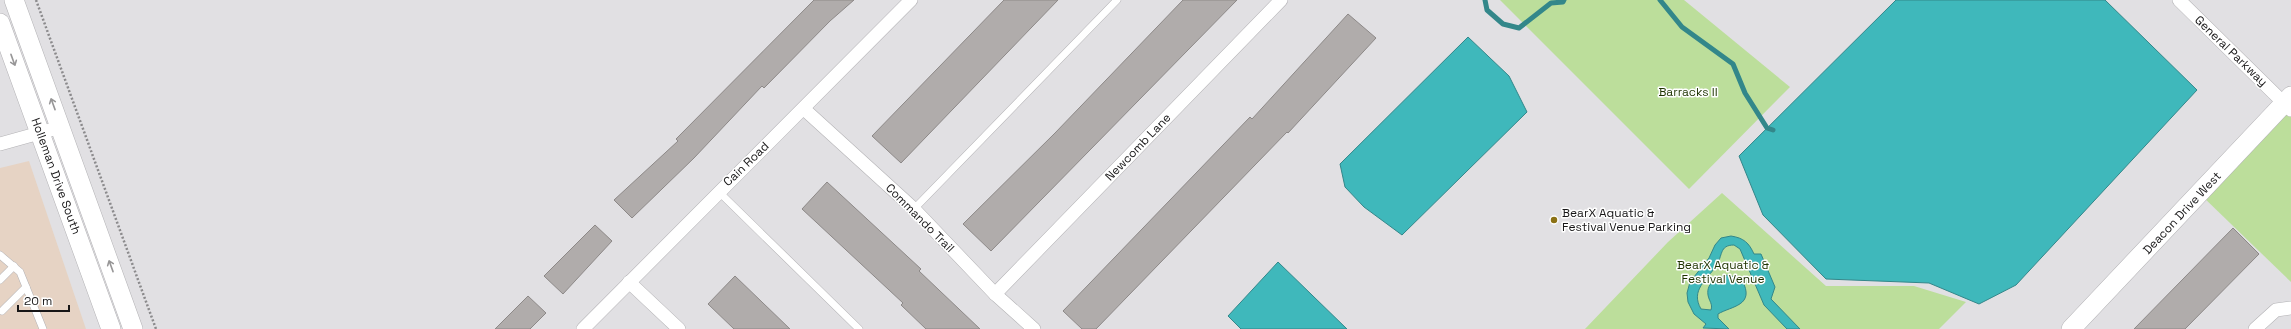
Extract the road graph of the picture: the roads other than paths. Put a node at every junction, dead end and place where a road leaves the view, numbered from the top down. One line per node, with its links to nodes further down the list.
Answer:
1 (14, 0): 9 (street, one-way to 1)
2 (911, 0): 8 (street, Cain Road)
3 (1117, 0): 13 (lane)
4 (1281, 0): 19 (street, Newcomb Lane)
5 (2179, 0): 7 (street, General Parkway)
6 (0, 23): 10 (street, Holleman Drive South, one-way to 10)
7 (2289, 103): 31 (street, Deacon Drive West)
8 (804, 109): 12 (street, Cain Road); 13 (street, Commando Trail)
9 (61, 127): 10 (street); 26 (street, one-way to 9)
10 (39, 132): 11 (street); 25 (street, Holleman Drive South)
11 (0, 144)
12 (718, 191): 17 (street, Cain Road); 29 (lane)
13 (914, 210): 19 (street, Commando Trail)
14 (0, 254): 15 (lane)
15 (14, 266): 16 (lane); 18 (lane)
16 (0, 280)
17 (629, 282): 27 (street, Cain Road); 28 (street)
18 (26, 287): 21 (lane); 22 (lane)
19 (995, 294): 30 (street, Commando Trail)
20 (2291, 308): 32 (street)
21 (2, 311)
22 (38, 316): 23 (lane); 24 (lane)
23 (36, 329)
24 (43, 329)
25 (111, 329)
26 (133, 329)
27 (583, 329)
28 (680, 329)
29 (859, 329)
30 (1034, 329)
31 (2071, 329)
32 (2255, 329)

